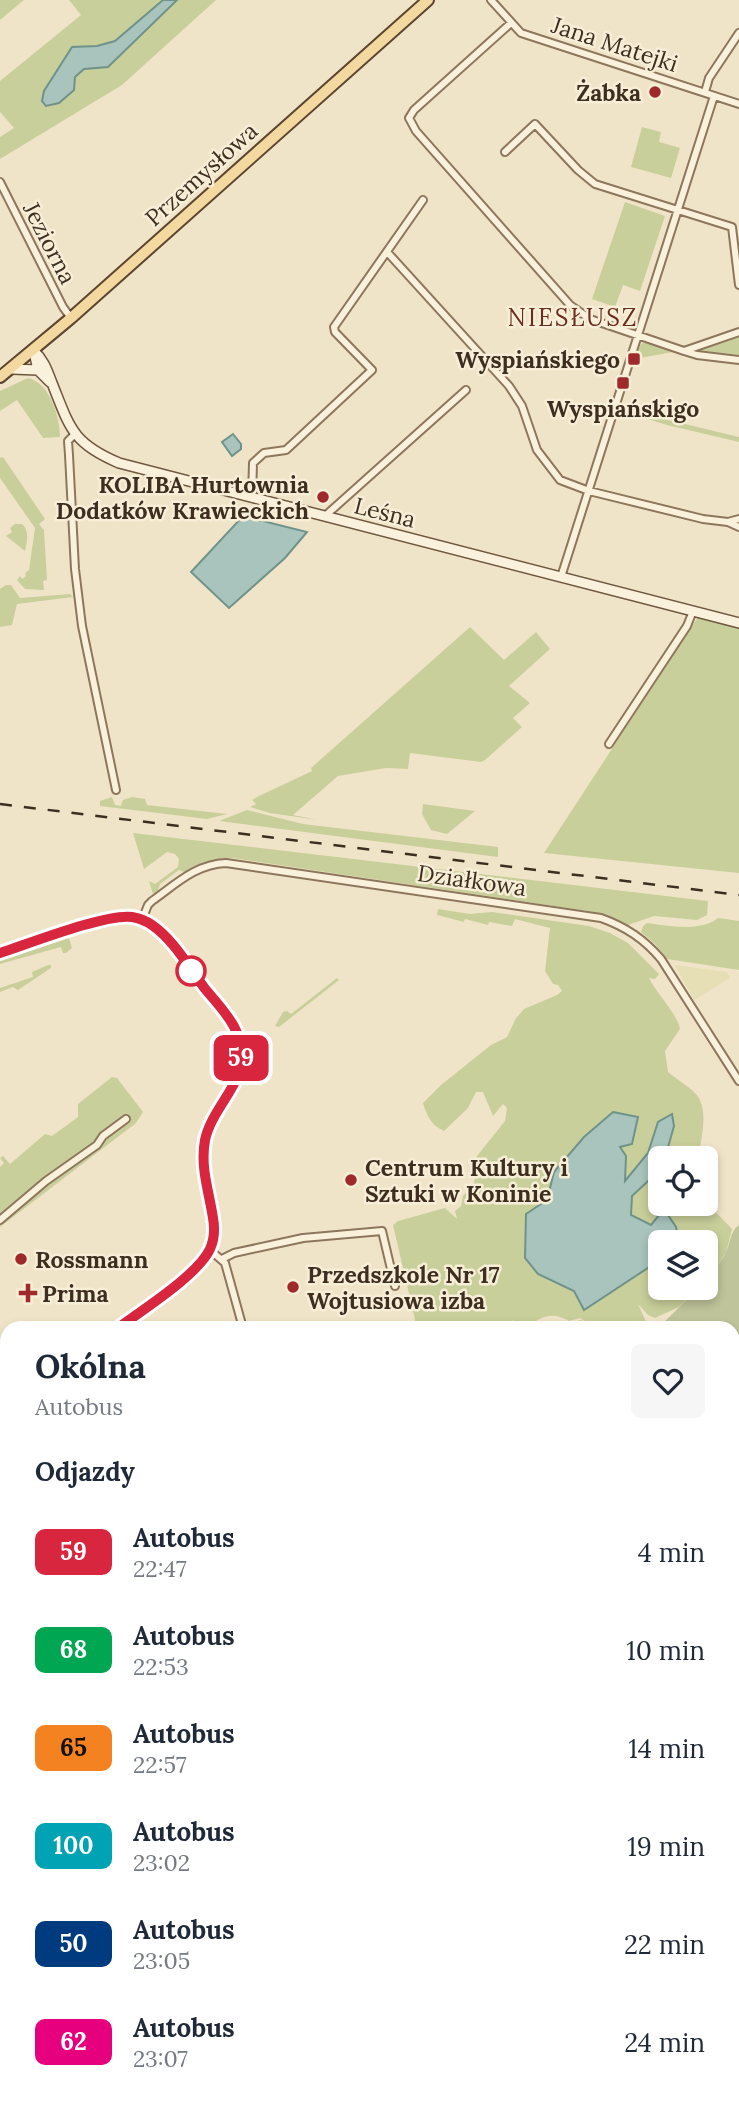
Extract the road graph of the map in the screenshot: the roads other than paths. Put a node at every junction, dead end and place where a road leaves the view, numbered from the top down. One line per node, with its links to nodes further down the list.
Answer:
1 (428, 0): 15 (main road, Przemysłowa)
2 (491, 0): 3 (street, Jana Matejki)
3 (511, 23): 5 (street, Jana Matejki); 17 (street)
4 (739, 33): 5 (street)
5 (705, 92): 6 (street, Jana Matejki)
6 (714, 96): 7 (street, Jana Matejki); 11 (street)
7 (739, 104)
8 (505, 152): 11 (street)
9 (0, 182): 15 (street, Jeziorna)
10 (423, 201): 13 (street)
11 (678, 209): 12 (street); 17 (street)
12 (736, 226): 14 (street)
13 (388, 253): 27 (street); 28 (street)
14 (739, 285)
15 (71, 318): 18 (main road, Przemysłowa)
16 (739, 332): 19 (street)
17 (638, 335): 19 (street); 27 (street)
18 (33, 351): 21 (main road, Przemysłowa); 22 (street); 24 (street)
19 (684, 351): 20 (street)
20 (739, 360)
21 (12, 369): 22 (street); 23 (main road, Przemysłowa)
22 (38, 370): 24 (street)
23 (0, 377)
24 (53, 386): 26 (street)
25 (466, 390): 29 (street)
26 (74, 435): 28 (street, Leśna); 37 (street)
27 (589, 491): 31 (street); 33 (street)
28 (252, 498): 29 (street, Leśna)
29 (325, 516): 33 (street, Leśna)
30 (739, 519): 31 (street)
31 (729, 522): 32 (street)
32 (739, 527)
33 (561, 577): 34 (street, Leśna)
34 (694, 611): 35 (street, Leśna); 36 (street)
35 (739, 623)
36 (609, 744)
37 (116, 790)
38 (142, 920): 39 (street); 40 (street, Działkowa); 43 (street)
39 (0, 953)
40 (739, 1081)
41 (126, 1119): 42 (street)
42 (0, 1220)
43 (210, 1250): 44 (street); 46 (street)
44 (222, 1258): 45 (street); 47 (street)
45 (395, 1286)
46 (127, 1321)
47 (241, 1321)

